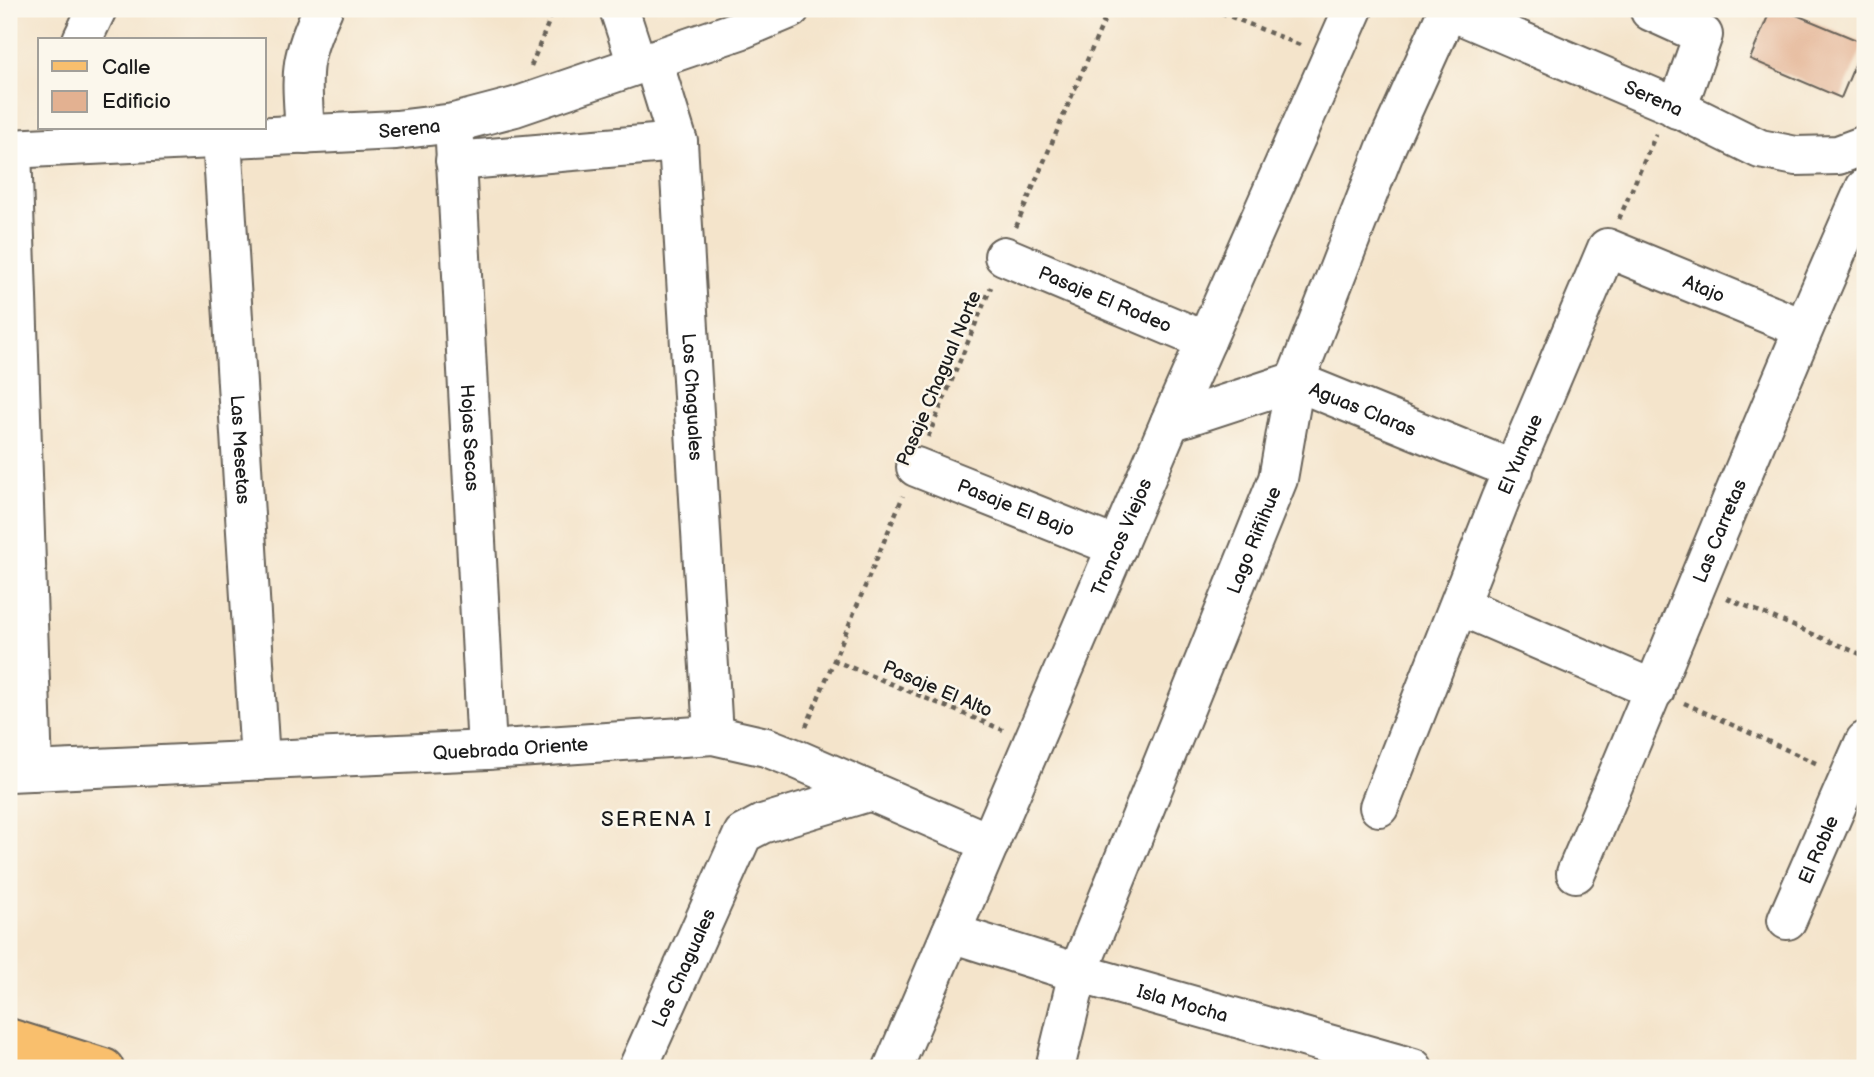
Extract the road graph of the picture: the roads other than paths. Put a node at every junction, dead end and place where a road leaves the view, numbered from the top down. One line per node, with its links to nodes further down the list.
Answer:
1 (97, 9): 8 (street)
2 (323, 9): 11 (street)
3 (619, 9): 9 (street, Los Chaguales)
4 (790, 9): 9 (street, Serena)
5 (1353, 9): 22 (street, Troncos Viejos)
6 (1447, 9): 10 (street, Serena); 23 (street, Lago Riñihue)
7 (1668, 14): 10 (street)
8 (83, 38)
9 (645, 62): 14 (street, Serena); 15 (street, Los Chaguales)
10 (1673, 107): 16 (street, Serena)
11 (305, 135): 13 (street, Serena); 14 (street, Serena)
12 (66, 137): 13 (street, Serena); 17 (street, Serena)
13 (222, 138): 33 (street, Las Mesetas)
14 (455, 142): 15 (street, Serena); 32 (street, Hojas Secas)
15 (678, 142): 30 (street, Los Chaguales)
16 (1865, 145)
17 (10, 149): 34 (street)
18 (1865, 188): 21 (street, Las Carretas)
19 (1606, 248): 21 (street, Atajo); 26 (street, El Yunque)
20 (1004, 256): 22 (street, Pasaje El Rodeo)
21 (1802, 328): 29 (street, Las Carretas)
22 (1206, 341): 24 (street, Troncos Viejos)
23 (1295, 382): 24 (street, Aguas Claras); 26 (street, Aguas Claras); 41 (street, Lago Riñihue)
24 (1170, 422): 27 (street, Troncos Viejos)
25 (916, 467): 27 (street, Pasaje El Bajo)
26 (1514, 470): 28 (street, El Yunque)
27 (1117, 547): 37 (street, Troncos Viejos)
28 (1460, 606): 29 (street); 36 (street, El Yunque)
29 (1655, 690): 38 (street, Las Carretas)
30 (713, 735): 32 (street, Quebrada Oriente); 35 (street, Quebrada Oriente)
31 (1865, 741): 39 (street, El Roble)
32 (487, 750): 33 (street, Quebrada Oriente)
33 (260, 761): 34 (street, Quebrada Oriente)
34 (21, 771)
35 (868, 792): 37 (street, Quebrada Oriente); 44 (street, Los Chaguales)
36 (1379, 807)
37 (990, 844): 40 (street, Troncos Viejos)
38 (1576, 873)
39 (1787, 920)
40 (951, 933): 41 (street, Isla Mocha); 45 (street, Troncos Viejos)
41 (1078, 973): 46 (street, Lago Riñihue); 47 (street, Isla Mocha)
42 (9, 1038): 43 (main road)
43 (104, 1068)
44 (638, 1068)
45 (893, 1068)
46 (1055, 1068)
47 (1413, 1068)

